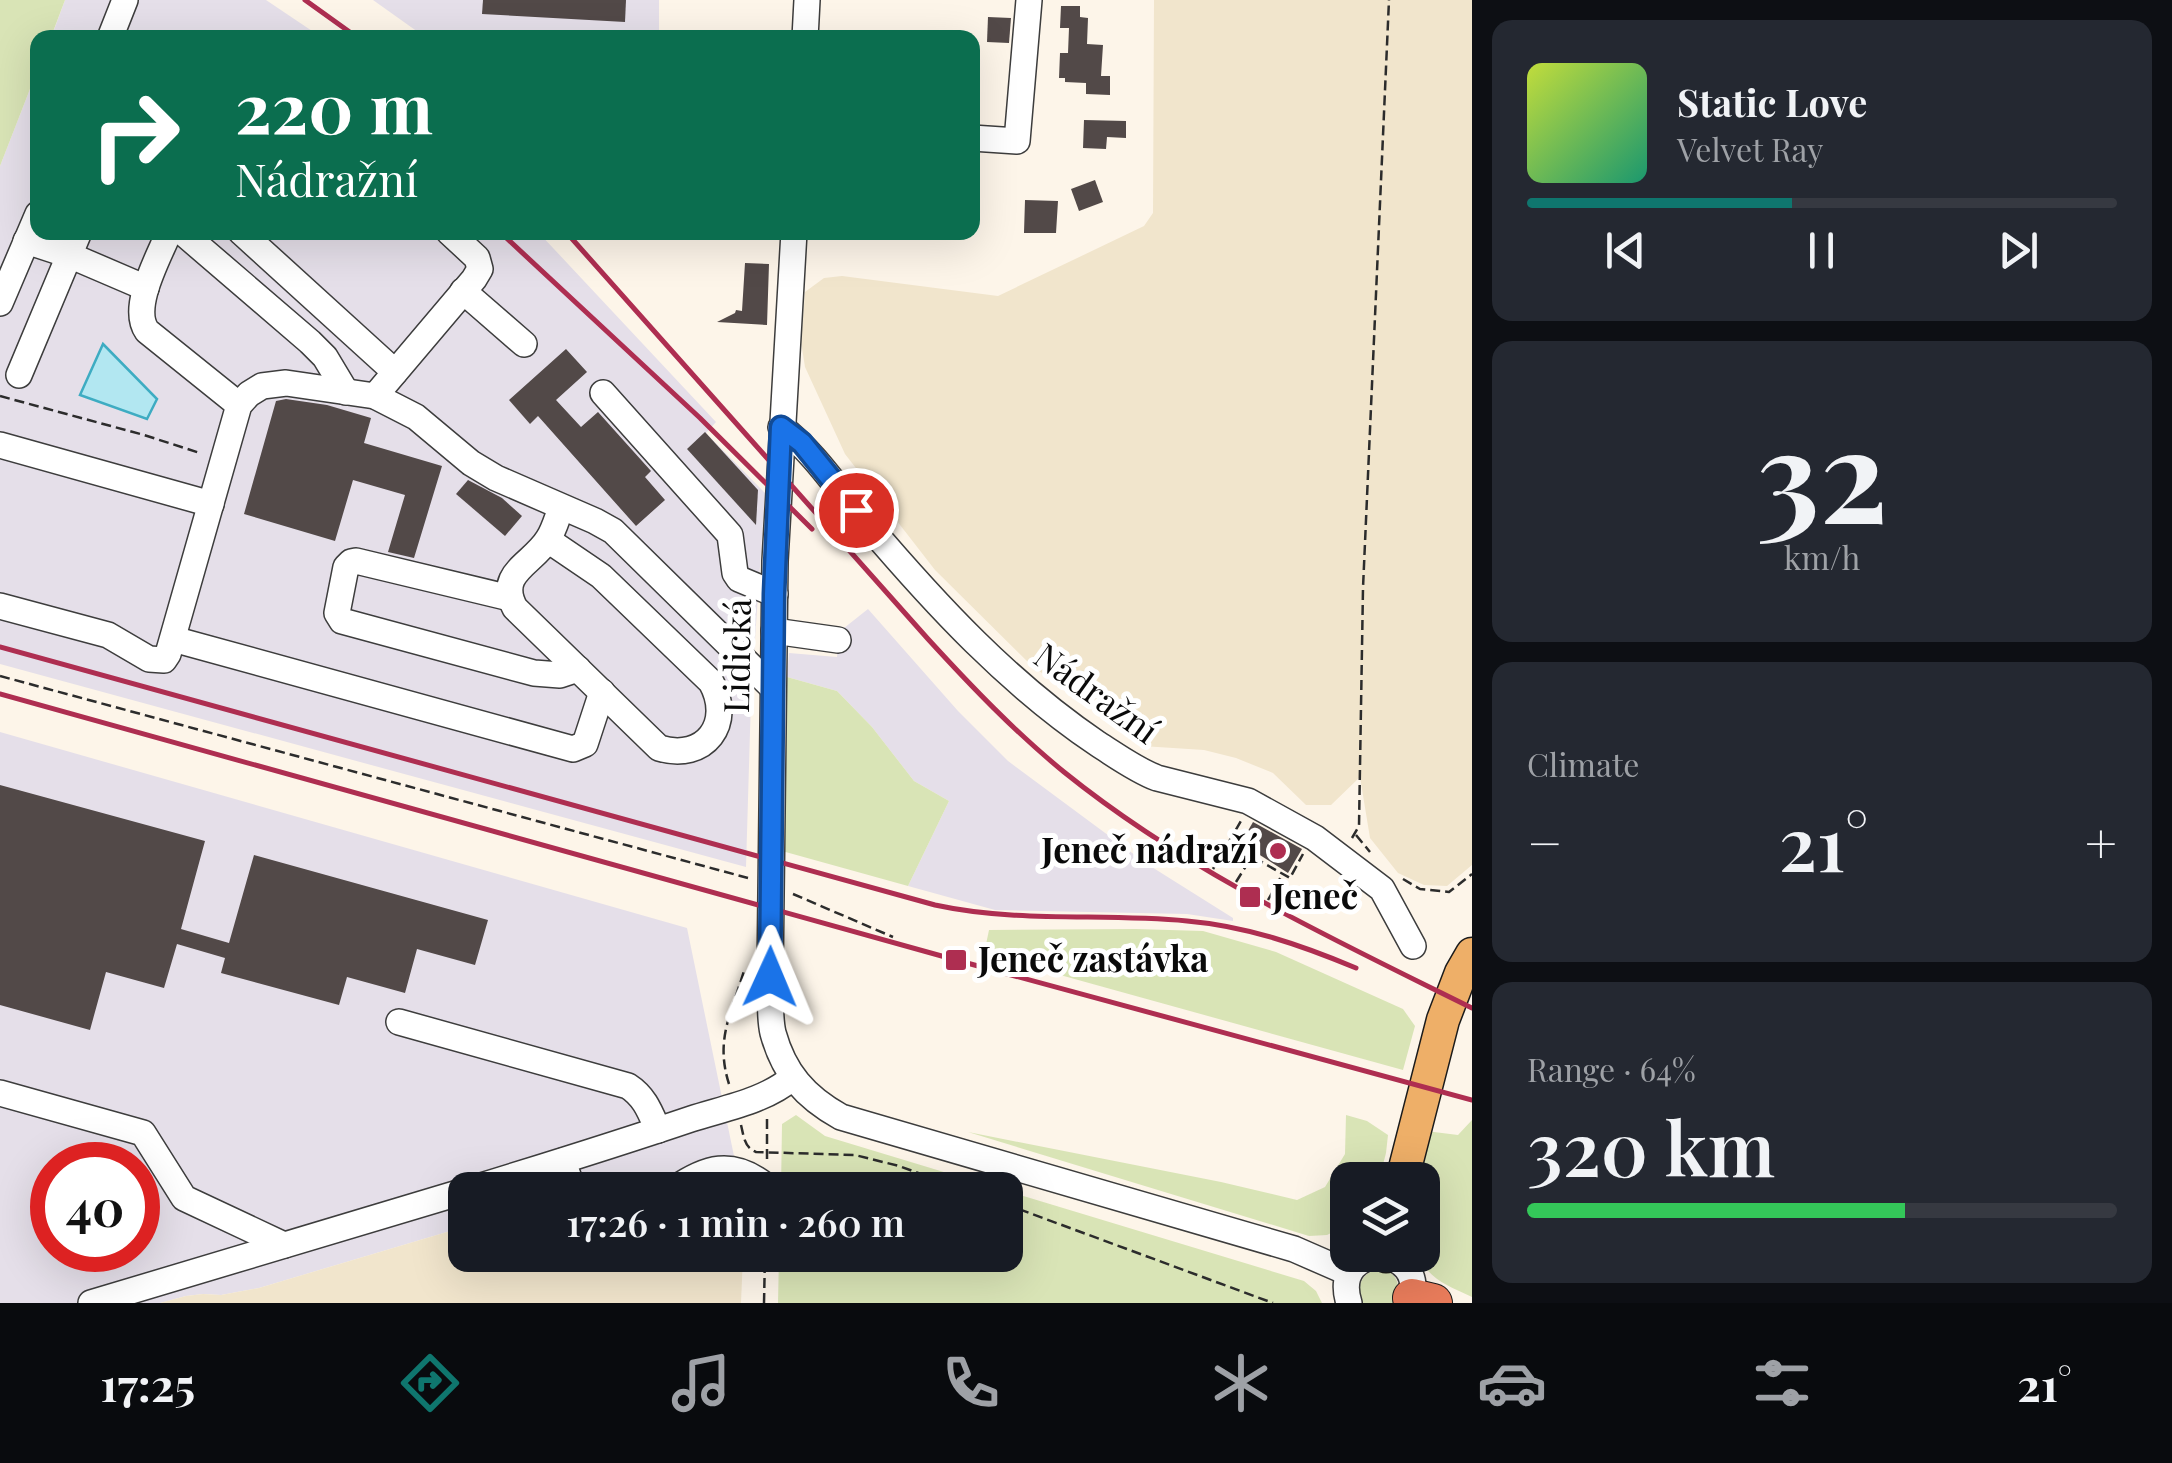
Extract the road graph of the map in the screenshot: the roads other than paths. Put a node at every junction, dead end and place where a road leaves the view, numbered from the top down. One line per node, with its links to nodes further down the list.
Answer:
1 (126, 0): 4 (street)
2 (807, 0): 5 (street)
3 (1029, 0): 6 (street)
4 (113, 30)
5 (805, 30)
6 (980, 139)
7 (30, 232): 13 (street)
8 (166, 240): 15 (street)
9 (191, 240): 21 (street)
10 (250, 240): 19 (street)
11 (458, 240): 16 (street)
12 (793, 240): 25 (street, Lidická)
13 (26, 241): 14 (street); 17 (street)
14 (74, 244): 15 (street); 20 (street)
15 (146, 288): 24 (street)
16 (464, 292): 18 (street); 19 (street)
17 (0, 303)
18 (524, 344)
19 (395, 372): 23 (street)
20 (19, 375)
21 (346, 392): 23 (street); 24 (street)
22 (603, 393): 30 (street)
23 (375, 396): 28 (street)
24 (239, 406): 27 (street)
25 (781, 427): 30 (street, Lidická); 39 (street, Nádražní)
26 (0, 445): 27 (street)
27 (211, 504): 34 (street)
28 (561, 508): 29 (street); 37 (street)
29 (548, 540): 31 (street); 38 (street)
30 (774, 594): 33 (street, Lidická)
31 (510, 598): 36 (street); 36 (street)
32 (0, 606): 34 (street)
33 (774, 631): 35 (street); 37 (street, Lidická)
34 (173, 639): 38 (street)
35 (838, 640)
36 (578, 670): 38 (street)
37 (773, 688): 42 (street, Lidická)
38 (602, 692)
39 (1413, 946)
40 (1472, 954): 46 (main road)
41 (400, 1022): 44 (street)
42 (792, 1078): 44 (street); 54 (street)
43 (0, 1093): 52 (street)
44 (658, 1130): 45 (street)
45 (563, 1162): 47 (street); 48 (street)
46 (1407, 1162)
47 (528, 1172)
48 (567, 1172)
49 (704, 1172): 50 (street)
50 (738, 1172)
51 (448, 1195): 52 (street)
52 (284, 1245): 56 (street)
53 (1408, 1272): 55 (street)
54 (1350, 1273): 57 (street)
55 (1419, 1301)
56 (92, 1303)
57 (1349, 1303)

